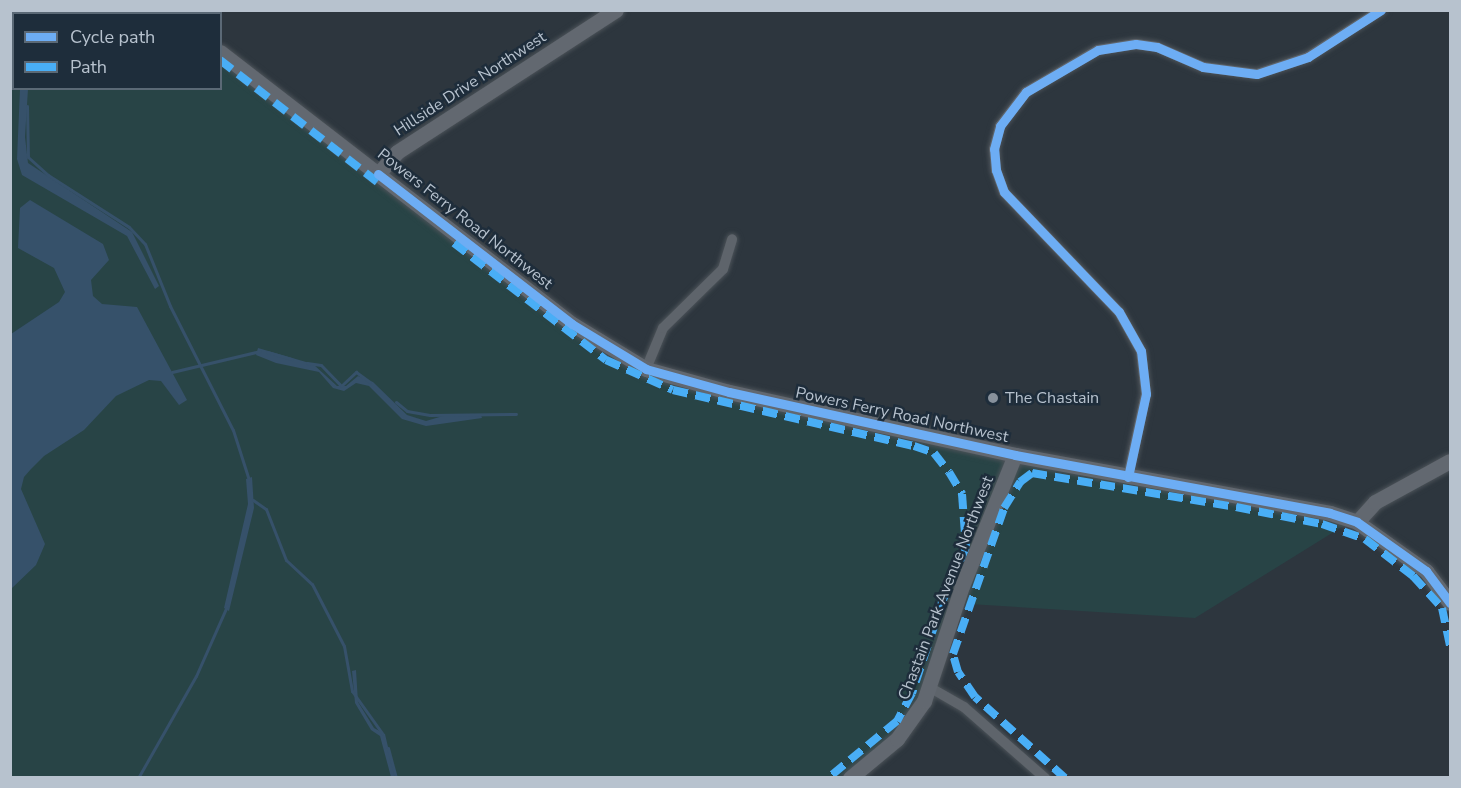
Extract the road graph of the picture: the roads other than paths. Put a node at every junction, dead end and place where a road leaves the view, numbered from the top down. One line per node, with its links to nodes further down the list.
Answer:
1 (616, 10): 4 (street, Hillside Drive Northwest)
2 (1381, 10): 9 (street)
3 (222, 54): 4 (street, Powers Ferry Road Northwest)
4 (378, 174): 6 (street, Powers Ferry Road Northwest)
5 (732, 239): 6 (street)
6 (646, 369): 7 (street, Powers Ferry Road Northwest)
7 (1015, 455): 9 (street, Powers Ferry Road Northwest); 12 (street, Chastain Park Avenue Northwest)
8 (1450, 461): 10 (street)
9 (1128, 477): 10 (street, Powers Ferry Road Northwest)
10 (1357, 522): 11 (street, Powers Ferry Road Northwest)
11 (1450, 603)
12 (929, 687): 13 (street, Chastain Park Avenue Northwest); 14 (street)
13 (849, 777)
14 (1045, 777)

